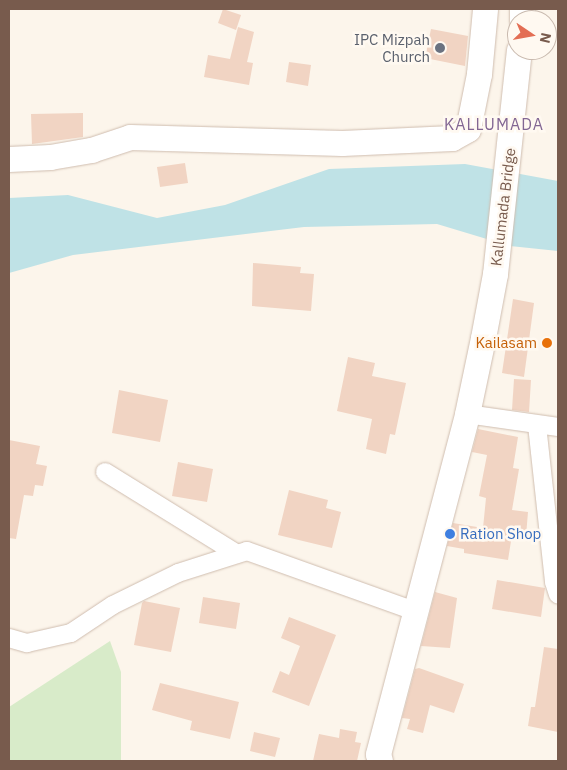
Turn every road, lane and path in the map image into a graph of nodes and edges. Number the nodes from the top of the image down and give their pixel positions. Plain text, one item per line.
1 (485, 9) edge
2 (518, 60) edge
3 (9, 159) edge
4 (467, 414) junction
5 (537, 425) junction
6 (558, 428) edge
7 (105, 472) dead end
8 (237, 554) junction
9 (558, 594) edge
10 (415, 611) junction
11 (9, 638) edge
12 (380, 761) edge

1 - 3 main road
2 - 4 main road, Kallumada Bridge
4 - 5 street
4 - 10 main road, Kallumada Bridge
5 - 6 street
5 - 9 street
7 - 8 street
8 - 10 street
8 - 11 street
10 - 12 main road, Kallumada Bridge

